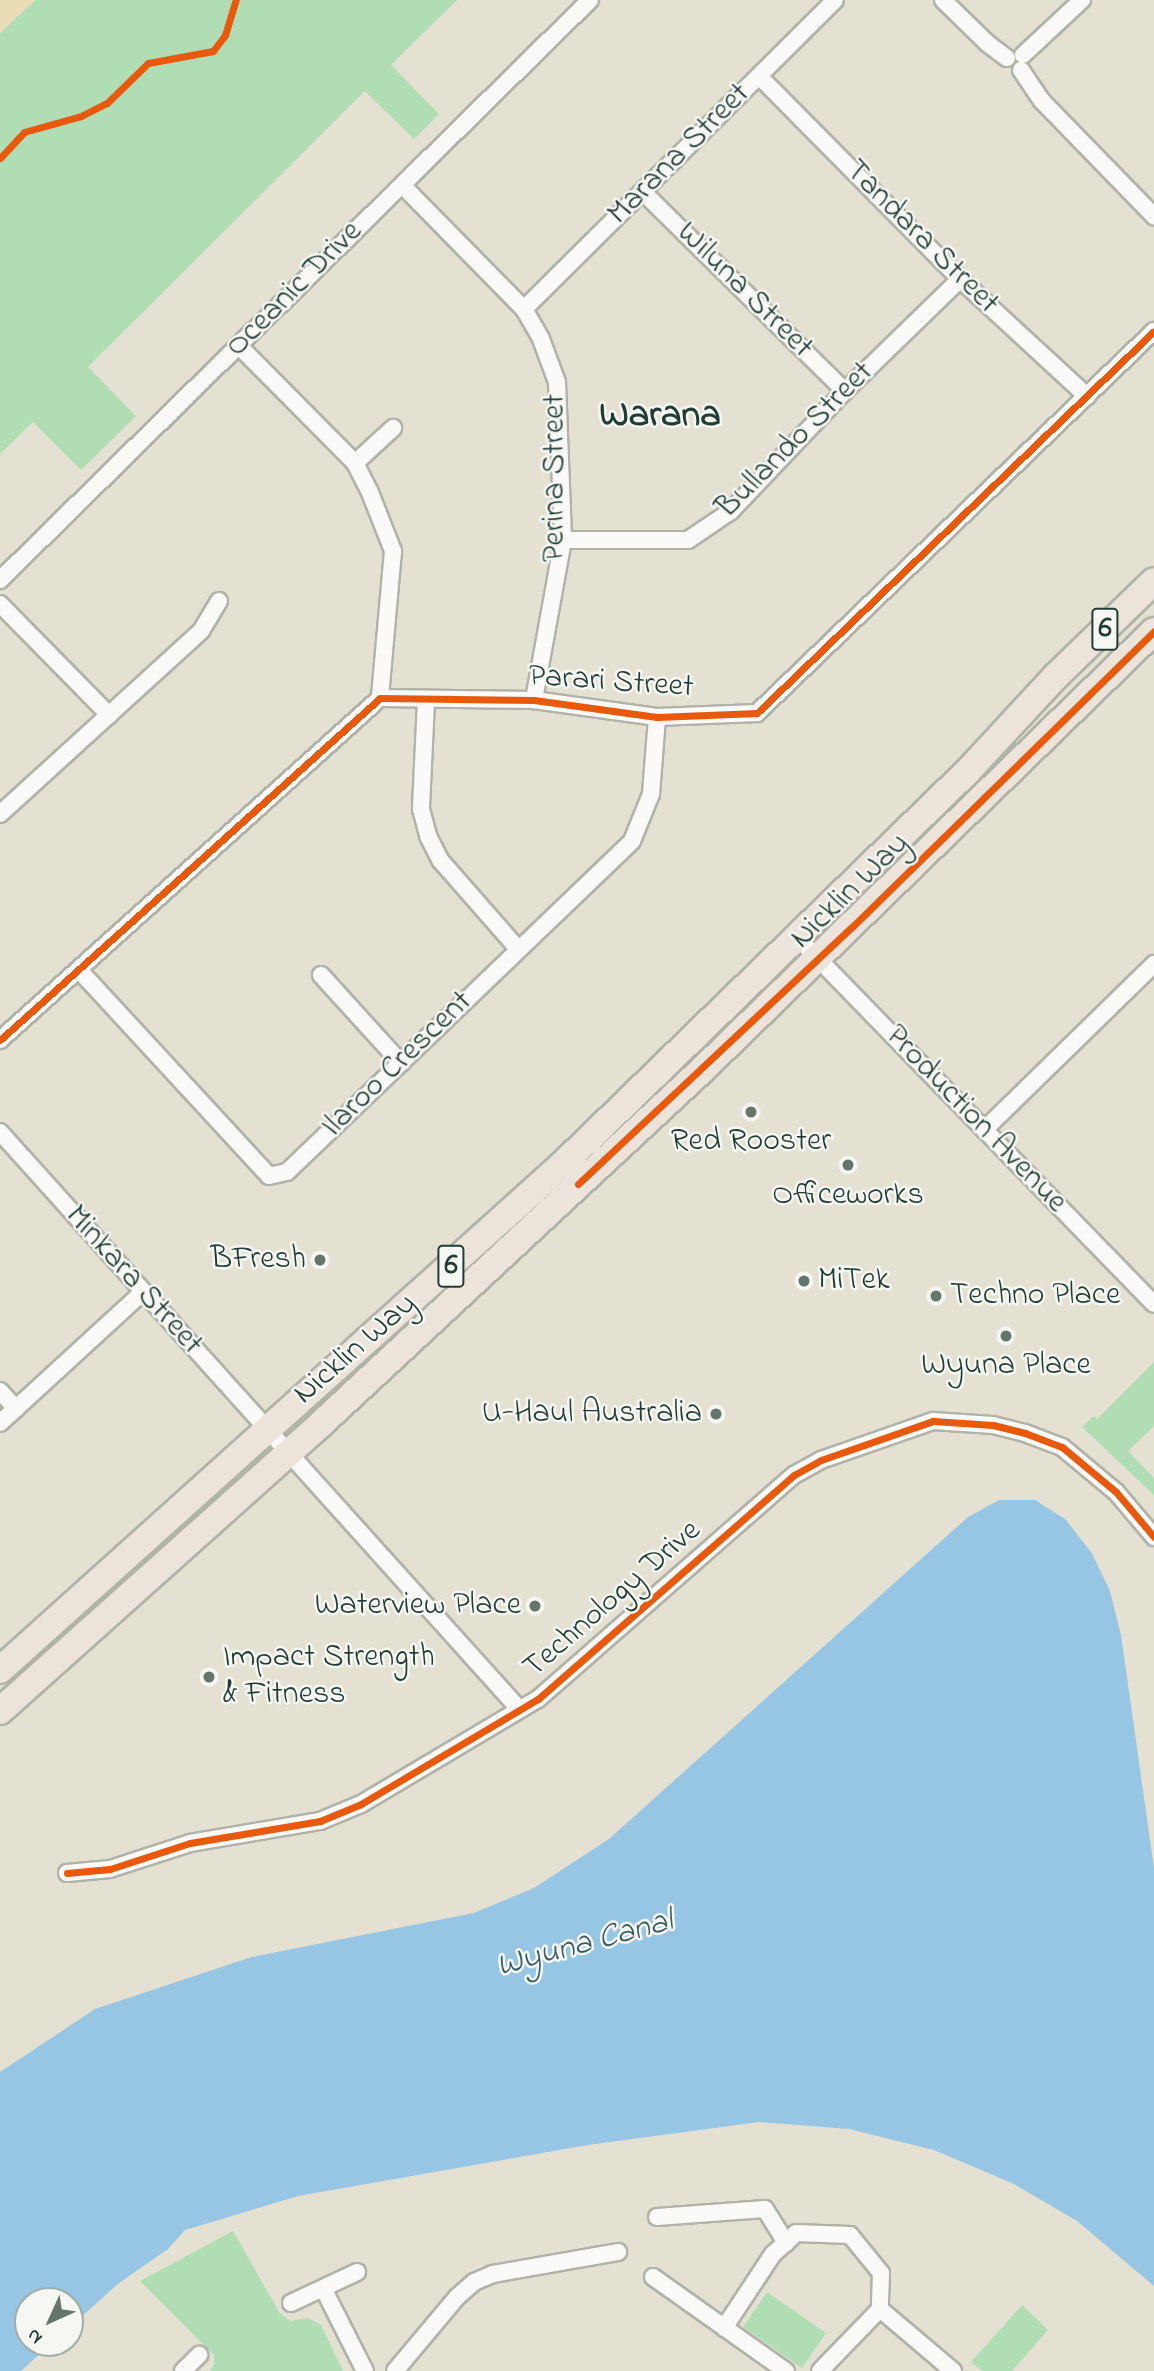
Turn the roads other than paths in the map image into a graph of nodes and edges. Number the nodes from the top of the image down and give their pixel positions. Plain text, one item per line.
1 (590, 0) edge
2 (835, 0) edge
3 (943, 0) edge
4 (1082, 0) edge
5 (1017, 61) junction
6 (759, 76) junction
7 (402, 185) junction
8 (643, 192) junction
9 (1154, 216) edge
10 (960, 279) junction
11 (524, 309) junction
12 (1154, 331) edge
13 (239, 346) junction
14 (845, 391) junction
15 (1087, 396) junction
16 (393, 428) dead end
17 (355, 463) junction
18 (563, 540) junction
19 (0, 580) edge
20 (1154, 581) edge
21 (219, 601) dead end
22 (0, 604) edge
23 (1154, 631) edge
24 (380, 698) junction
25 (534, 700) junction
26 (426, 701) junction
27 (109, 715) junction
28 (657, 717) junction
29 (0, 814) edge
30 (796, 936) junction
31 (518, 948) junction
32 (818, 960) junction
33 (1154, 964) edge
34 (79, 970) junction
35 (321, 975) dead end
36 (0, 1040) edge
37 (401, 1063) junction
38 (985, 1130) junction
39 (0, 1132) edge
40 (143, 1292) junction
41 (1151, 1295) edge
42 (0, 1391) edge
43 (16, 1409) junction
44 (0, 1423) edge
45 (266, 1430) junction
46 (287, 1453) junction
47 (1154, 1537) edge
48 (0, 1670) edge
49 (520, 1710) junction
50 (0, 1711) edge
51 (67, 1873) dead end
52 (657, 2217) dead end
53 (786, 2243) junction
54 (618, 2252) dead end
55 (357, 2272) dead end
56 (653, 2277) dead end
57 (324, 2290) junction
58 (291, 2303) dead end
59 (880, 2309) junction
60 (724, 2328) junction
61 (199, 2355) dead end
62 (183, 2371) edge
63 (365, 2371) edge
64 (395, 2371) edge
65 (786, 2371) edge
66 (820, 2371) edge
67 (953, 2371) edge

1 - 7 street, Oceanic Drive
2 - 6 street, Marana Street
3 - 5 street
4 - 5 street
5 - 9 street
6 - 8 street, Marana Street
6 - 10 street, Tandara Street
7 - 11 street, Perina Street
7 - 13 street, Oceanic Drive
8 - 11 street, Marana Street
8 - 14 street, Wiluna Street
10 - 14 street, Bullando Street
10 - 15 street, Tandara Street
11 - 18 street, Perina Street
12 - 15 street, Parari Street
13 - 17 street
13 - 19 street, Oceanic Drive
14 - 18 street, Bullando Street
15 - 28 street, Parari Street
16 - 17 street
17 - 24 street
18 - 25 street, Perina Street
20 - 30 highway, Nicklin Way / 6
21 - 27 street
22 - 27 street
23 - 32 highway, Nicklin Way / 6
24 - 26 street, Parari Street
24 - 34 street
25 - 26 street, Parari Street
25 - 28 street, Parari Street
26 - 31 street
27 - 29 street
28 - 31 street, Ilaroo Crescent
30 - 32 street, Production Avenue
30 - 45 highway, Nicklin Way / 6
31 - 37 street, Ilaroo Crescent
32 - 38 street, Production Avenue
32 - 46 highway, Nicklin Way / 6
33 - 38 street
34 - 36 street
34 - 37 street, Ilaroo Crescent
35 - 37 street
38 - 41 street, Production Avenue
39 - 40 street, Minkara Street
40 - 43 street
40 - 45 street, Minkara Street
42 - 43 street
43 - 44 street
45 - 46 street, Minkara Street
45 - 48 highway, Nicklin Way / 6
46 - 49 street, Minkara Street
46 - 50 highway, Nicklin Way / 6
47 - 49 street, Technology Drive
49 - 51 street, Technology Drive
52 - 53 street
53 - 59 street
53 - 60 street
54 - 64 street
55 - 57 street
56 - 60 street
57 - 58 street
57 - 63 street
59 - 66 street
59 - 67 street
60 - 65 street
61 - 62 street

